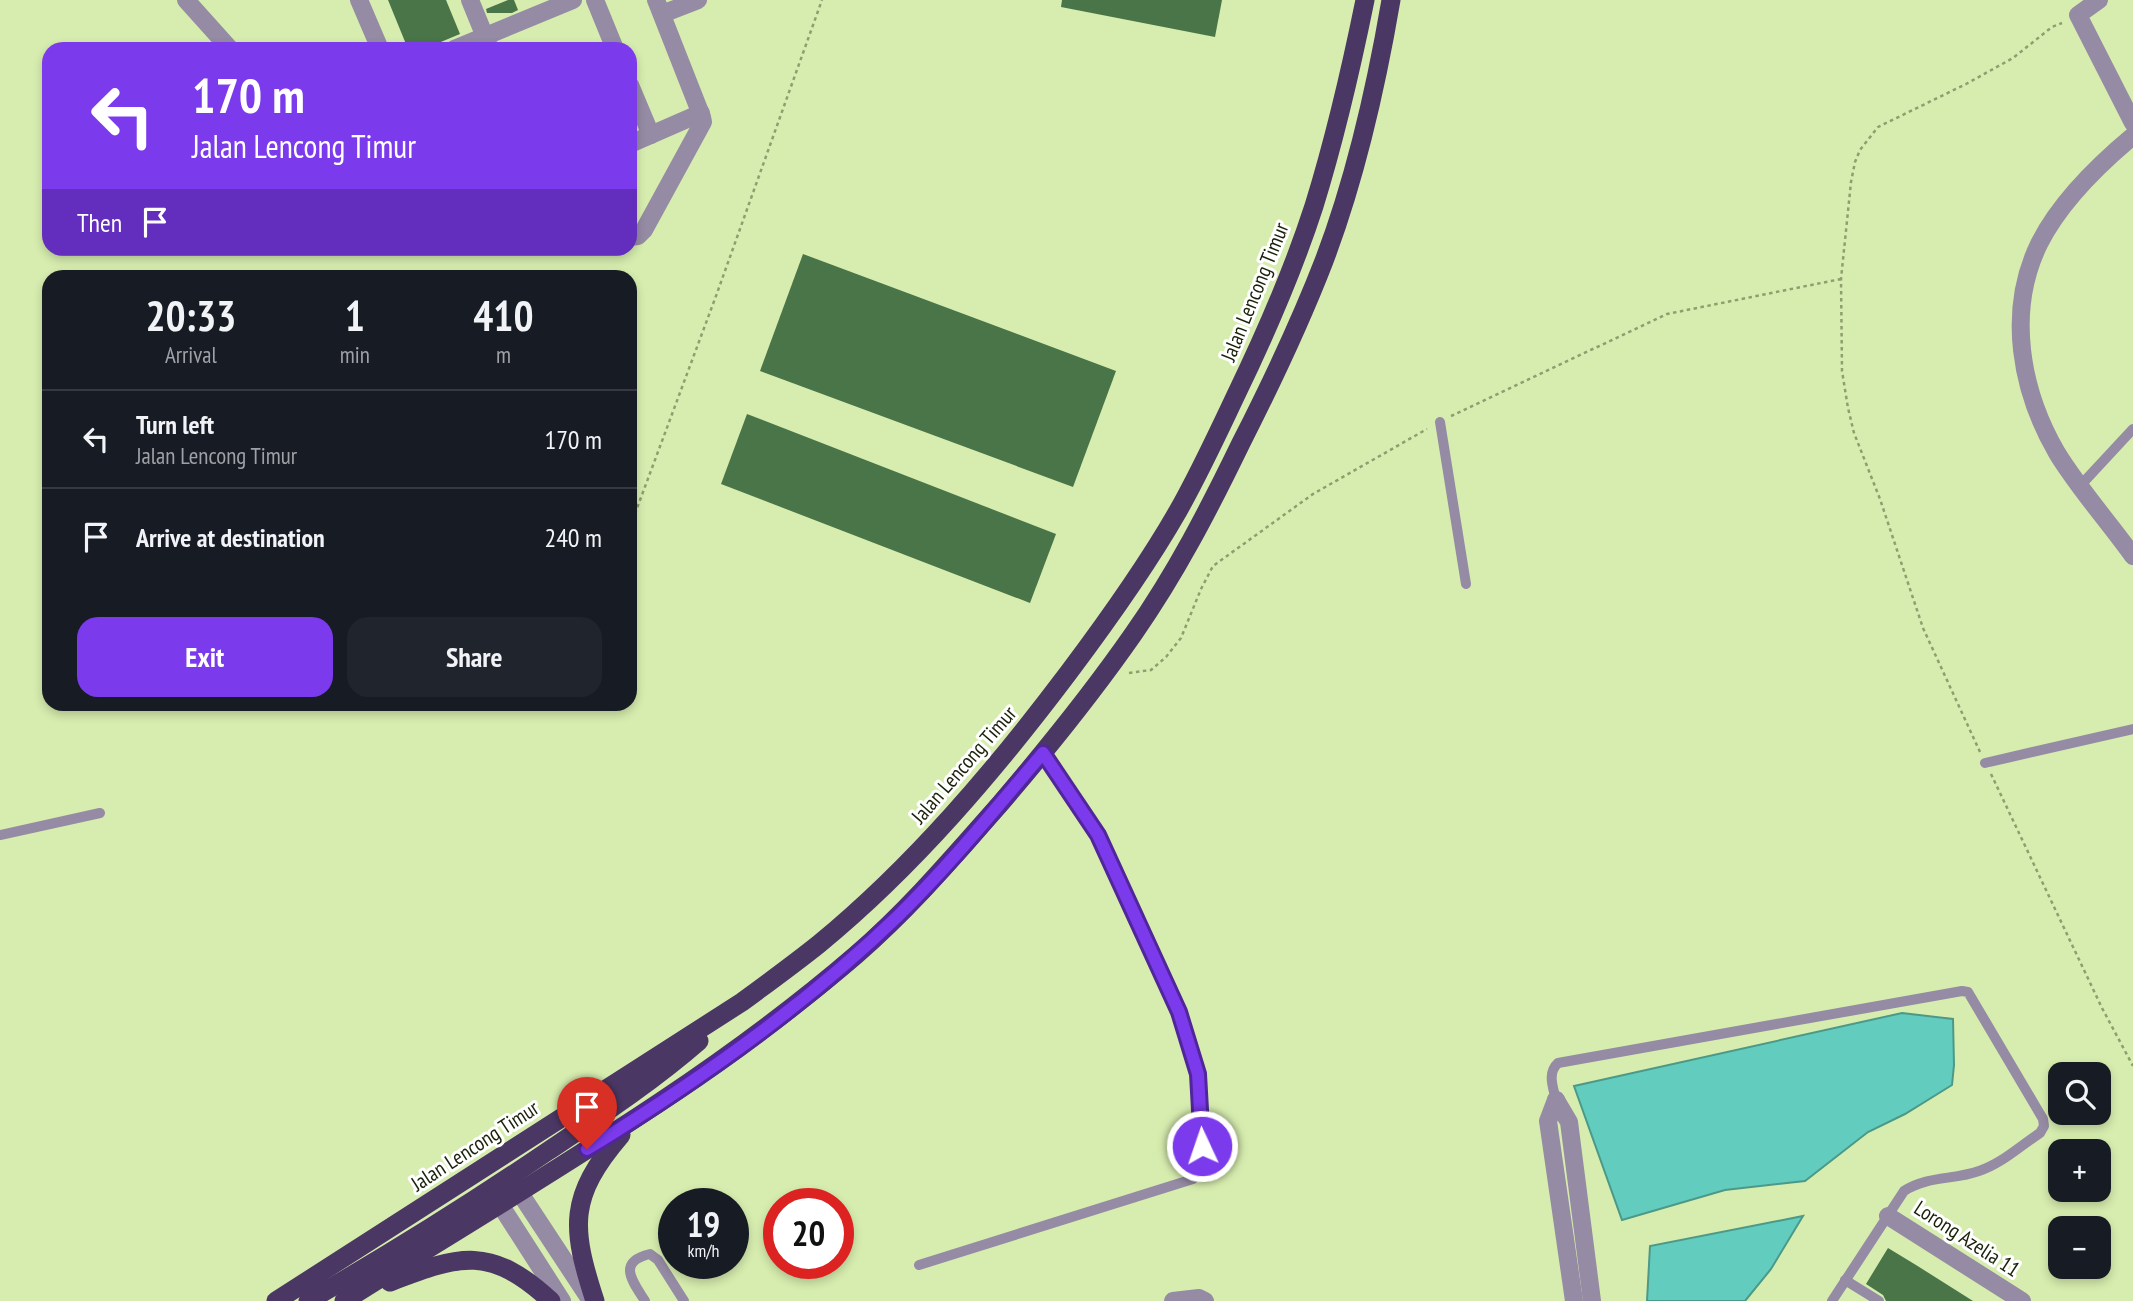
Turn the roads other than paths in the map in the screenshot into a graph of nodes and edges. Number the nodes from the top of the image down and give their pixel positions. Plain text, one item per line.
1 (186, 0) edge
2 (359, 0) edge
3 (470, 0) edge
4 (573, 0) edge
5 (595, 0) edge
6 (698, 0) edge
7 (1366, 0) edge
8 (1391, 0) edge
9 (2099, 0) edge
10 (659, 7) edge
11 (224, 42) edge
12 (377, 42) edge
13 (487, 42) edge
14 (489, 42) edge
15 (612, 42) edge
16 (637, 102) edge
17 (701, 113) junction
18 (2133, 123) edge
19 (651, 135) junction
20 (2133, 136) edge
21 (637, 141) edge
22 (637, 236) edge
23 (1440, 422) dead end
24 (2133, 429) edge
25 (2080, 486) junction
26 (2133, 556) edge
27 (1466, 584) dead end
28 (2133, 729) edge
29 (1043, 753) junction
30 (1985, 763) road end
31 (100, 813) dead end
32 (0, 835) edge
33 (741, 1002) junction
34 (1556, 1100) junction
35 (633, 1121) junction
36 (514, 1184) junction
37 (495, 1196) junction
38 (1888, 1216) junction
39 (919, 1265) dead end
40 (1845, 1280) junction
41 (347, 1299) edge
42 (276, 1301) edge
43 (308, 1301) edge
44 (551, 1301) edge
45 (562, 1301) edge
46 (593, 1301) edge
47 (645, 1301) edge
48 (684, 1301) edge
49 (1173, 1301) edge
50 (1205, 1301) edge
51 (1574, 1301) edge
52 (1592, 1301) edge
53 (1832, 1301) edge
54 (1879, 1301) edge
55 (2022, 1301) edge

1 - 11 street
2 - 12 street
3 - 13 street
4 - 14 street
5 - 15 street
6 - 10 street
7 - 33 highway, Jalan Lencong Timur
8 - 29 highway
9 - 18 street
10 - 17 street
16 - 19 street
17 - 19 street
17 - 22 street
19 - 21 street
20 - 25 street
23 - 27 lane
24 - 25 lane
25 - 26 street
28 - 30 lane
29 - 35 highway
29 - 39 lane
31 - 32 lane
33 - 36 highway
33 - 42 highway, Jalan Lencong Timur
34 - 38 lane
34 - 51 street
34 - 52 street
35 - 36 highway
35 - 46 highway
36 - 37 highway
36 - 46 street
37 - 41 highway
37 - 43 highway
37 - 45 street
38 - 40 lane
38 - 55 street, Lorong Azelia 11
40 - 53 lane
40 - 54 lane
41 - 44 highway
47 - 48 lane
49 - 50 street

